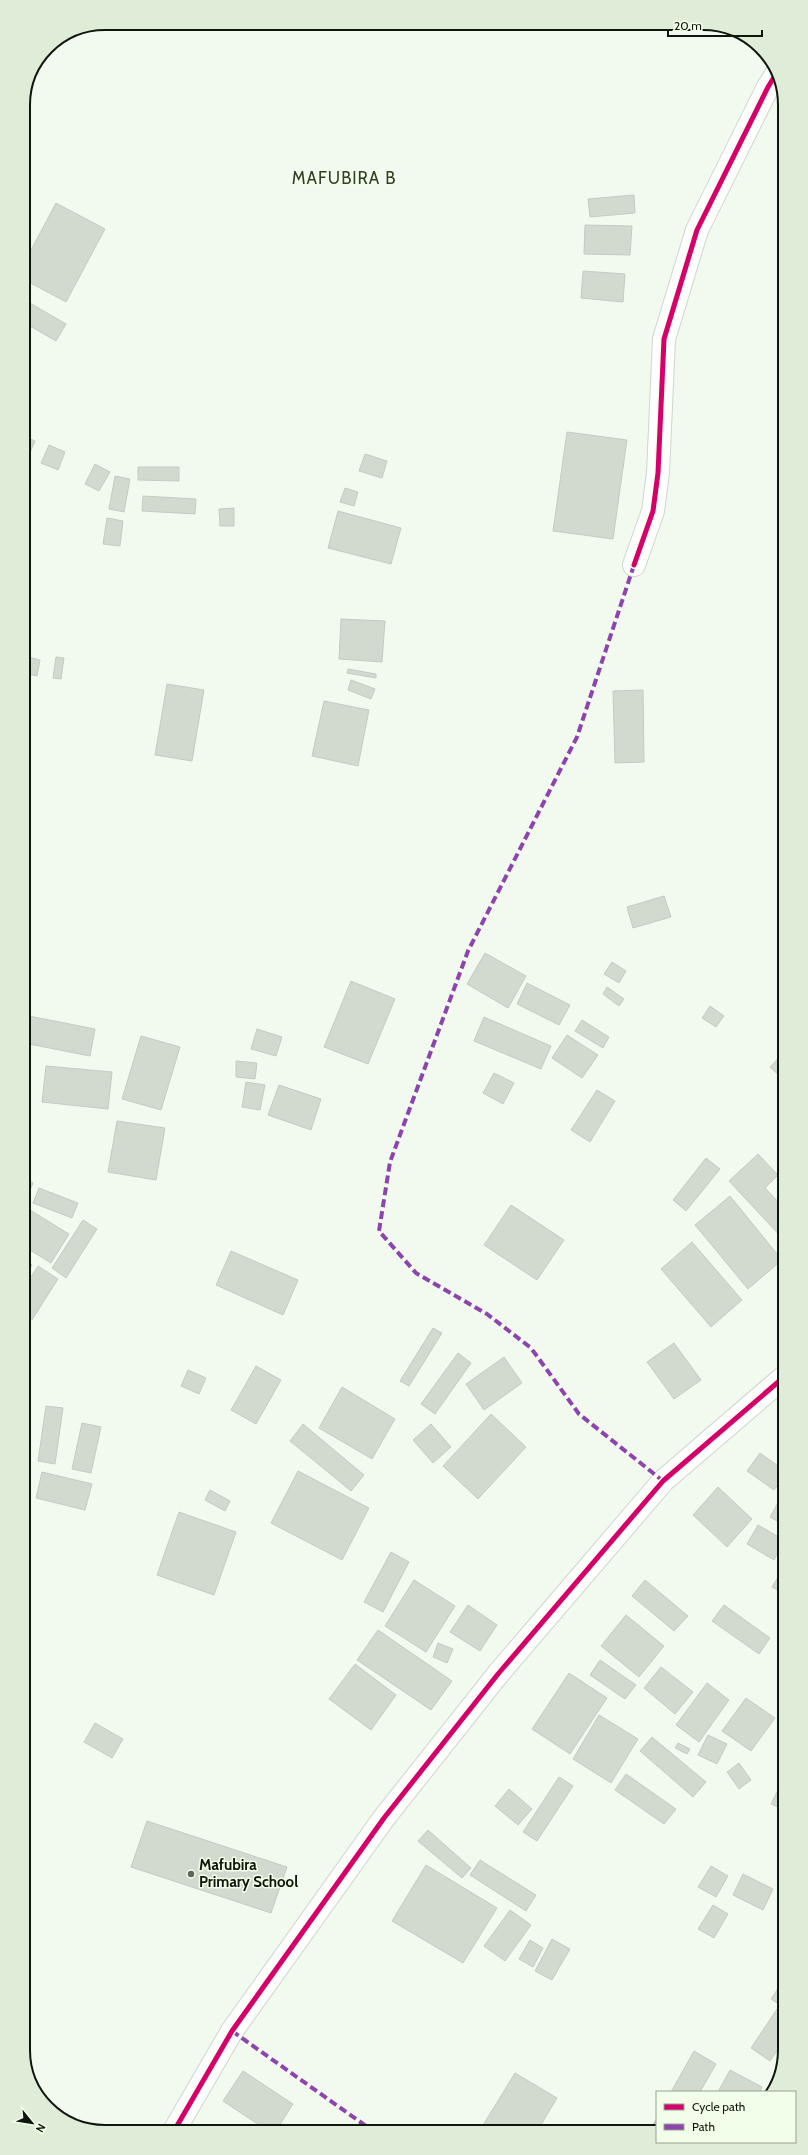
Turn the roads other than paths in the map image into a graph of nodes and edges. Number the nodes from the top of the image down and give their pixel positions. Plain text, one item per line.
1 (773, 79) edge
2 (634, 565) dead end
3 (778, 1382) edge
4 (178, 2125) edge

1 - 2 street
3 - 4 street

